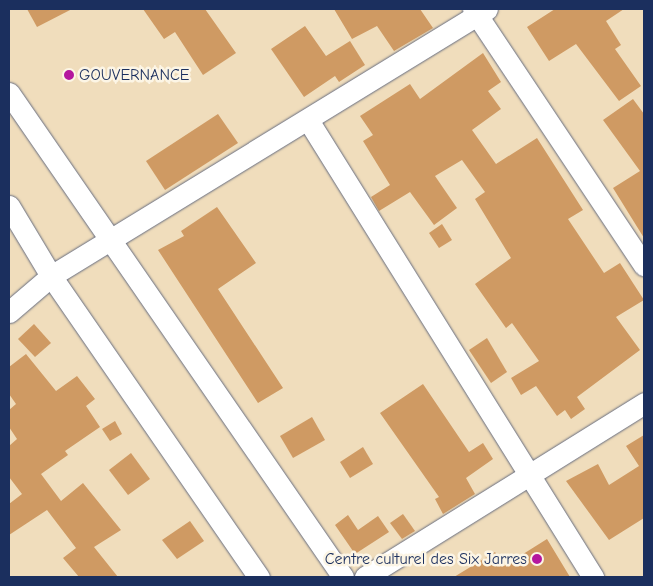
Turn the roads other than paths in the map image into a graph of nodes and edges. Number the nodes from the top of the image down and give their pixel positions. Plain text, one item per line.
1 (479, 11) edge
2 (11, 103) edge
3 (308, 120) junction
4 (9, 206) edge
5 (110, 240) junction
6 (644, 265) edge
7 (51, 276) junction
8 (9, 312) edge
9 (644, 403) edge
10 (528, 475) junction
11 (259, 577) edge
12 (343, 577) edge
13 (365, 577) edge
14 (593, 577) edge

1 - 3 street
1 - 6 street
2 - 5 street
3 - 5 street
3 - 10 street
4 - 7 street
5 - 7 street
5 - 12 street
7 - 8 street
7 - 11 street
9 - 10 street
10 - 13 street
10 - 14 street

